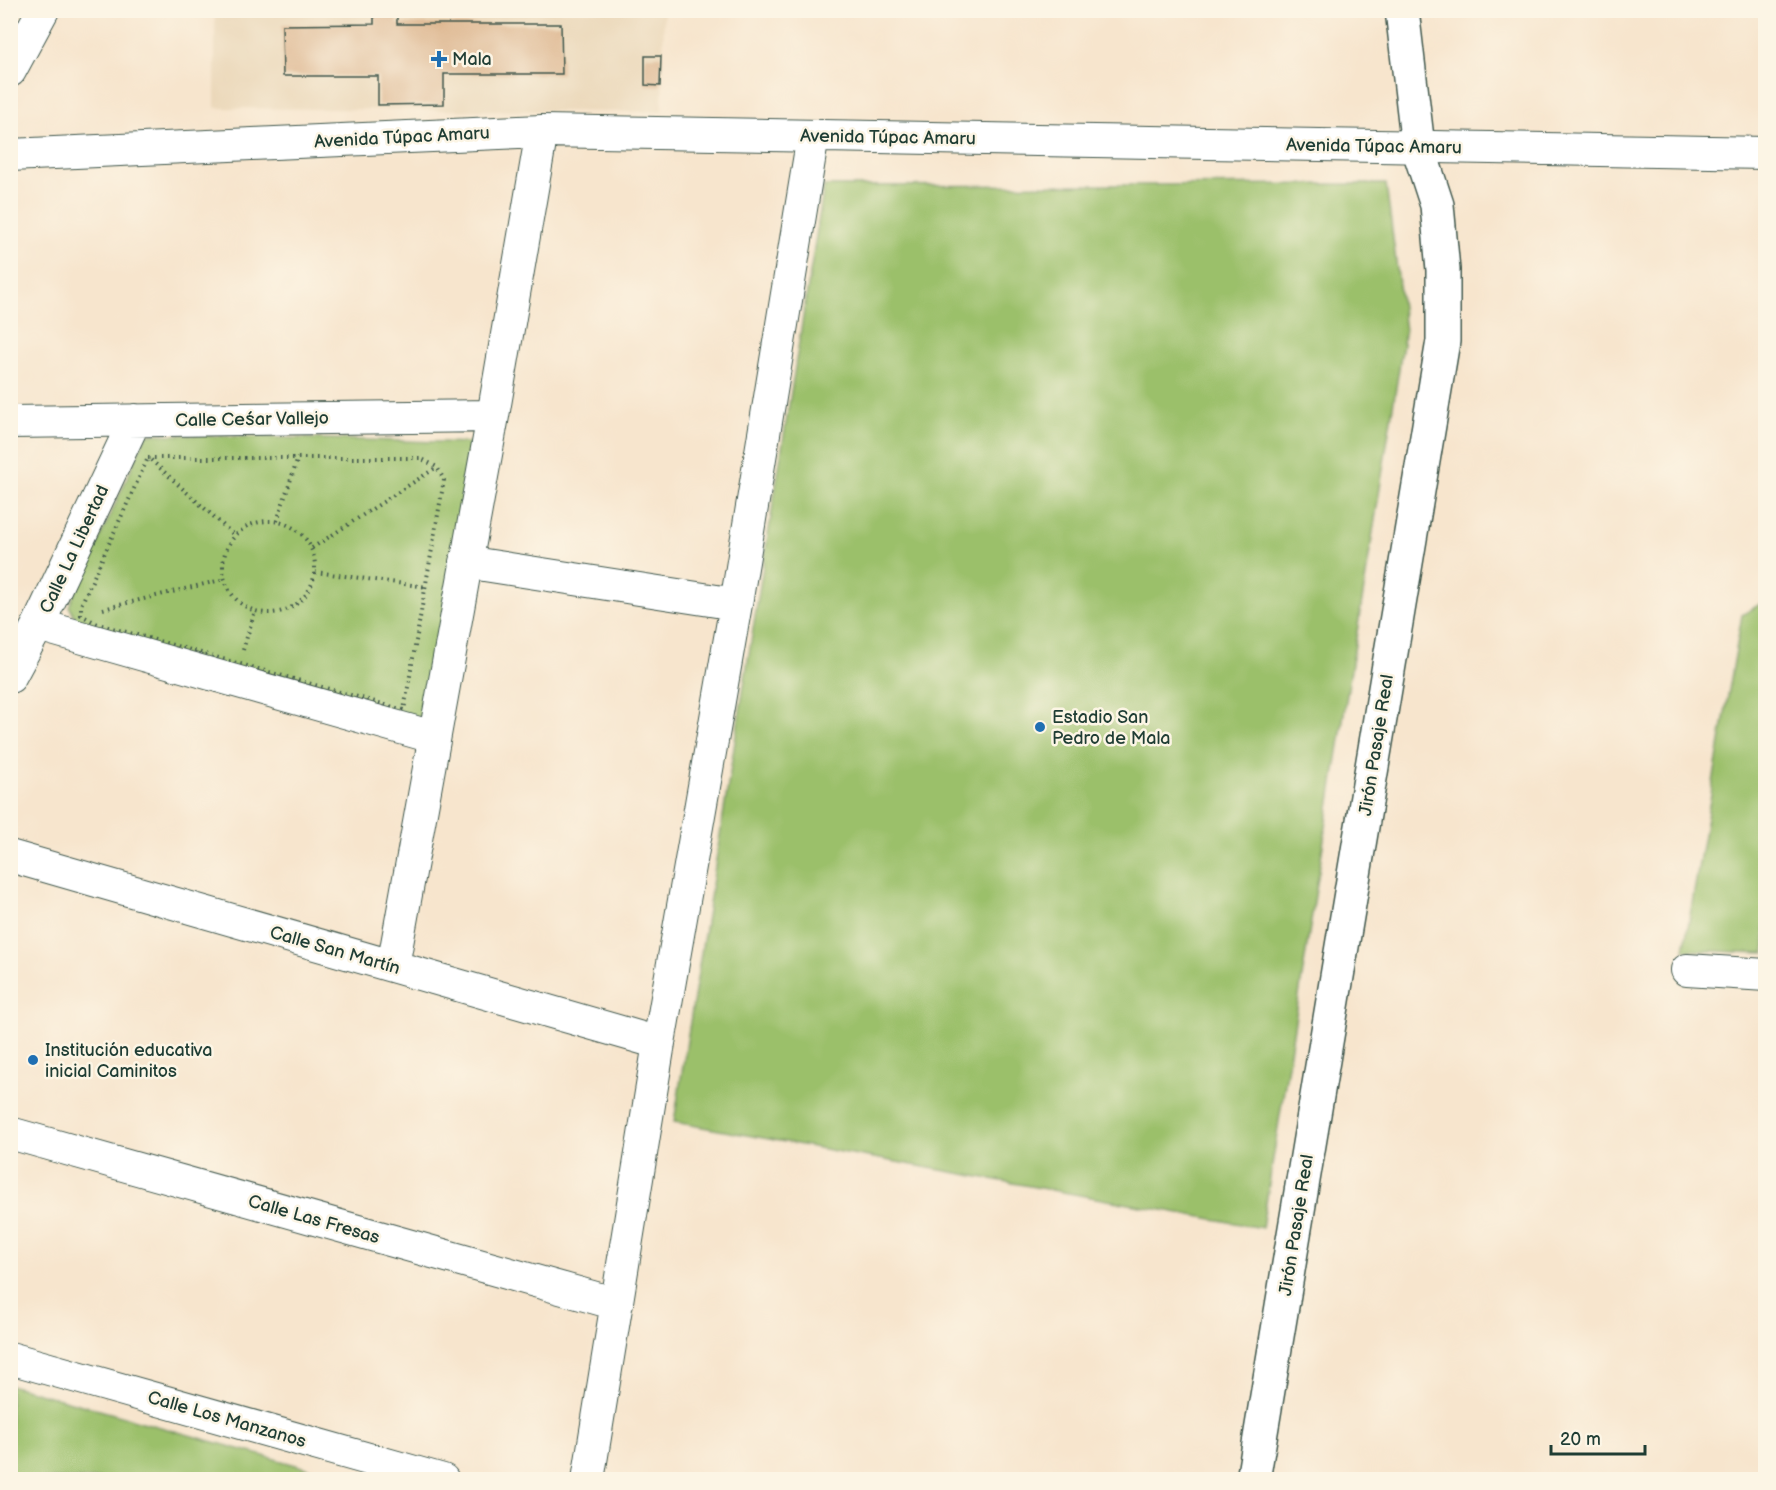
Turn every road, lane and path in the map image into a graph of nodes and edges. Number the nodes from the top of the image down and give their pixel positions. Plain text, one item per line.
1 (43, 10) edge
2 (1402, 10) edge
3 (10, 72) edge
4 (542, 131) junction
5 (813, 136) junction
6 (1418, 147) junction
7 (1766, 153) edge
8 (10, 155) edge
9 (493, 416) junction
10 (135, 420) junction
11 (10, 422) edge
12 (148, 458) junction
13 (298, 458) junction
14 (437, 467) junction
15 (278, 521) junction
16 (235, 536) junction
17 (312, 548) junction
18 (315, 572) junction
19 (463, 576) junction
20 (225, 579) junction
21 (425, 586) junction
22 (736, 604) junction
23 (255, 611) junction
24 (81, 615) junction
25 (38, 625) junction
26 (236, 672) junction
27 (10, 677) edge
28 (433, 737) junction
29 (10, 856) edge
30 (393, 966) junction
31 (1687, 970) dead end
32 (1766, 975) edge
33 (659, 1043) junction
34 (10, 1133) edge
35 (617, 1304) junction
36 (10, 1358) edge
37 (443, 1479) edge
38 (588, 1479) edge
39 (1253, 1479) edge

1 - 3 street
2 - 6 street, Jirón Pasaje Real
4 - 5 street, Avenida Túpac Amaru
4 - 8 street, Avenida Túpac Amaru
4 - 9 street
5 - 6 street, Avenida Túpac Amaru
5 - 22 street
6 - 7 street, Avenida Túpac Amaru
6 - 39 street, Jirón Pasaje Real
9 - 10 street, Calle Ceśar Vallejo
9 - 19 street
10 - 11 street, Calle Ceśar Vallejo
10 - 25 street, Calle La Libertad
12 - 13 path
12 - 16 path
12 - 24 path
13 - 14 path
13 - 15 path
14 - 17 path
14 - 21 path
15 - 16 path
15 - 17 path
16 - 20 path
17 - 18 path
18 - 21 path
18 - 23 path
19 - 21 path
19 - 22 street
19 - 28 street
20 - 23 path
20 - 24 path
21 - 26 path
22 - 33 street
23 - 26 path
24 - 26 path
25 - 26 street
25 - 27 street, Calle La Libertad
26 - 28 street
28 - 30 street
29 - 30 street, Calle San Martín
30 - 33 street, Calle San Martín
31 - 32 street
33 - 35 street
34 - 35 street, Calle Las Fresas
35 - 38 street
36 - 37 street, Calle Los Manzanos

